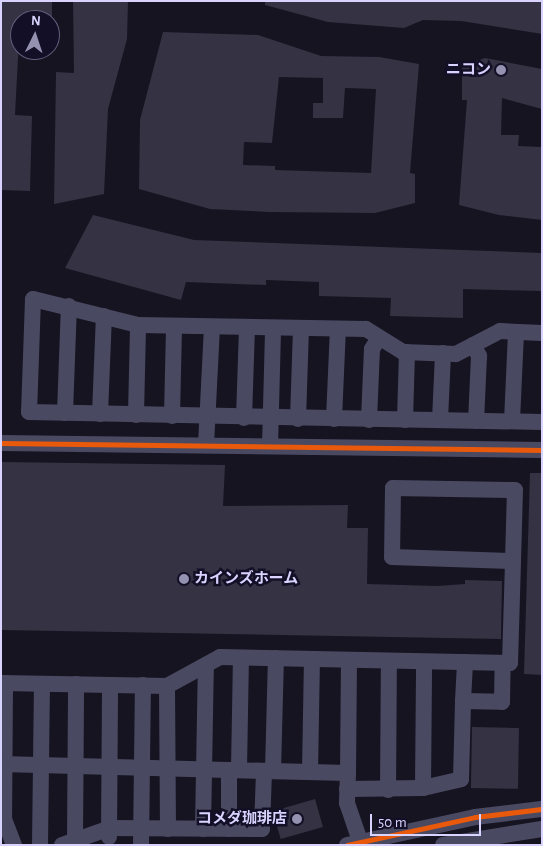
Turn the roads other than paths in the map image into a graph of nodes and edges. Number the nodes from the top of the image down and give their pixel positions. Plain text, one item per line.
1 (69, 306) junction
2 (104, 316) junction
3 (138, 326) junction
4 (174, 326) junction
5 (212, 327) junction
6 (247, 328) junction
7 (273, 329) junction
8 (301, 329) junction
9 (338, 329) junction
10 (516, 332) junction
11 (542, 333) edge
12 (379, 338) junction
13 (473, 345) junction
14 (407, 352) junction
15 (444, 354) junction
16 (65, 413) junction
17 (100, 414) junction
18 (136, 414) junction
19 (172, 416) junction
20 (208, 416) junction
21 (244, 418) junction
22 (270, 418) junction
23 (298, 419) junction
24 (334, 419) junction
25 (370, 420) junction
26 (405, 420) junction
27 (448, 420) junction
28 (476, 421) junction
29 (512, 421) junction
30 (542, 422) edge
31 (1, 443) edge
32 (206, 445) junction
33 (270, 446) junction
34 (454, 448) junction
35 (542, 450) edge
36 (513, 561) junction
37 (241, 658) junction
38 (276, 658) junction
39 (312, 659) junction
40 (349, 660) junction
41 (389, 661) junction
42 (424, 662) junction
43 (465, 662) junction
44 (503, 663) junction
45 (206, 665) junction
46 (3, 683) edge
47 (42, 684) junction
48 (76, 684) junction
49 (110, 685) junction
50 (143, 685) junction
51 (167, 686) junction
52 (464, 701) junction
53 (3, 764) edge
54 (40, 765) junction
55 (75, 766) junction
56 (111, 767) junction
57 (141, 767) junction
58 (169, 768) junction
59 (204, 769) junction
60 (234, 770) junction
61 (269, 771) junction
62 (310, 772) junction
63 (347, 781) junction
64 (423, 788) junction
65 (388, 790) junction
66 (542, 809) edge
67 (168, 829) junction
68 (203, 829) junction
69 (228, 829) junction
70 (542, 829) edge
71 (141, 837) edge
72 (109, 838) edge
73 (76, 843) edge
74 (354, 843) edge
75 (14, 845) edge
76 (40, 845) edge
77 (443, 845) edge

1 - 2 street
1 - 16 street
1 - 16 street
2 - 3 street
2 - 17 street
3 - 4 street
3 - 18 street
4 - 5 street
4 - 19 street
5 - 6 street
5 - 20 street
6 - 7 street
6 - 21 street
7 - 8 street
7 - 22 street
8 - 9 street
8 - 23 street
9 - 12 street
9 - 24 street
10 - 11 street
10 - 13 street
10 - 29 street
12 - 14 street
12 - 25 street
13 - 15 street
13 - 28 street
14 - 15 street
14 - 26 street
15 - 27 street
16 - 17 street
17 - 18 street
18 - 19 street
19 - 20 street
20 - 21 street
20 - 32 street
21 - 22 street
22 - 23 street
22 - 33 street
23 - 24 street
24 - 25 street
25 - 26 street
26 - 27 street
27 - 28 street
27 - 34 street
28 - 29 street
29 - 30 street
31 - 32 street
32 - 33 street
33 - 34 street
34 - 35 street
36 - 36 street
36 - 44 street
37 - 38 street
37 - 45 street
37 - 60 street
38 - 39 street
38 - 61 street
39 - 40 street
39 - 62 street
40 - 41 street
40 - 63 street
41 - 42 street
41 - 65 street
42 - 43 street
42 - 64 street
43 - 44 street
43 - 52 street
44 - 52 street
45 - 51 street
45 - 59 street
46 - 47 street
46 - 53 street
47 - 48 street
47 - 54 street
48 - 49 street
48 - 55 street
49 - 50 street
49 - 56 street
50 - 51 street
50 - 57 street
51 - 58 street
52 - 64 street
53 - 54 street
53 - 75 street
54 - 55 street
54 - 76 street
55 - 56 street
55 - 73 street
56 - 57 street
56 - 72 street
57 - 58 street
57 - 71 street
58 - 59 street
58 - 67 street
59 - 60 street
59 - 68 street
60 - 61 street
60 - 69 street
61 - 62 street
61 - 69 street
62 - 63 street
63 - 65 street
63 - 74 street
64 - 65 street
66 - 74 street
67 - 68 street
67 - 71 street
68 - 69 street
70 - 77 street
71 - 72 street
72 - 73 street

